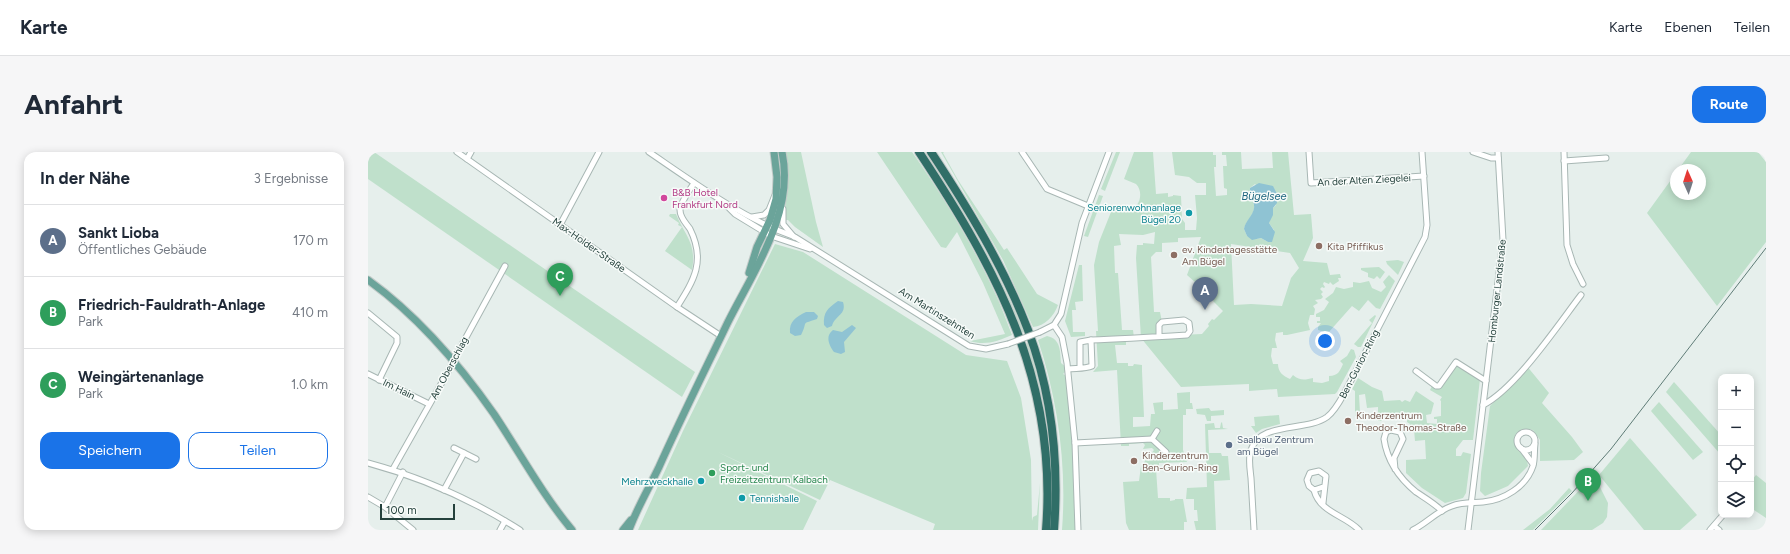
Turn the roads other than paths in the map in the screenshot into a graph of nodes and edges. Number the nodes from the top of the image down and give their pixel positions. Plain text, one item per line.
1 (457, 152) edge
2 (471, 152) edge
3 (598, 152) edge
4 (649, 152) edge
5 (774, 152) edge
6 (782, 152) edge
7 (919, 152) edge
8 (931, 152) edge
9 (1022, 152) edge
10 (1109, 152) edge
11 (1309, 152) edge
12 (1422, 152) edge
13 (1472, 152) edge
14 (1498, 152) edge
15 (1564, 152) edge
16 (1498, 158) junction
17 (1606, 158) dead end
18 (467, 159) junction
19 (1564, 161) junction
20 (1424, 176) junction
21 (694, 183) junction
22 (780, 192) junction
23 (724, 203) junction
24 (1088, 206) junction
25 (750, 217) junction
26 (560, 225) junction
27 (769, 231) junction
28 (795, 237) junction
29 (818, 252) junction
30 (505, 266) dead end
31 (368, 280) edge
32 (1583, 284) dead end
33 (1581, 295) dead end
34 (677, 307) junction
35 (368, 313) edge
36 (1054, 324) junction
37 (721, 336) junction
38 (1159, 336) junction
39 (1091, 340) junction
40 (1080, 368) junction
41 (1068, 369) junction
42 (1416, 371) dead end
43 (368, 374) edge
44 (379, 380) junction
45 (1486, 381) junction
46 (429, 404) junction
47 (1483, 405) junction
48 (1157, 431) dead end
49 (1152, 439) junction
50 (1075, 443) junction
51 (1535, 444) junction
52 (1385, 446) junction
53 (1399, 447) junction
54 (454, 448) dead end
55 (1521, 448) junction
56 (1166, 452) dead end
57 (464, 453) junction
58 (476, 459) dead end
59 (368, 463) edge
60 (1533, 465) junction
61 (394, 469) junction
62 (1395, 469) junction
63 (403, 472) junction
64 (1323, 487) junction
65 (444, 490) junction
66 (1314, 490) junction
67 (368, 497) edge
68 (1471, 502) junction
69 (1322, 503) junction
70 (385, 507) junction
71 (1442, 510) junction
72 (632, 518) junction
73 (1720, 518) edge
74 (505, 521) junction
75 (1712, 528) edge
76 (413, 530) edge
77 (500, 530) edge
78 (520, 530) edge
79 (572, 530) edge
80 (623, 530) edge
81 (629, 530) edge
82 (1046, 530) edge
83 (1054, 530) edge
84 (1078, 530) edge
85 (1254, 530) edge
86 (1359, 530) edge
87 (1413, 530) edge
88 (1468, 530) edge
89 (1719, 530) edge

1 - 18 street, Max-Holder-Straße
2 - 18 street
3 - 26 street
4 - 21 street
5 - 22 main road
6 - 22 main road
7 - 82 highway
8 - 83 highway
9 - 24 street
10 - 24 street
11 - 20 street, An der Alten Ziegelei
12 - 20 street, Ben-Gurion-Ring
13 - 16 street
14 - 16 street, Homburger Landstraße
15 - 19 street
16 - 45 street, Homburger Landstraße
17 - 19 street
18 - 26 street, Max-Holder-Straße
19 - 32 street
20 - 85 street, Ben-Gurion-Ring
21 - 23 street
21 - 34 street
22 - 25 street
22 - 27 main road
22 - 28 street
23 - 25 street
23 - 27 street
24 - 36 street
25 - 27 street
26 - 34 street, Max-Holder-Straße
27 - 28 street, Am Martinszehnten
27 - 29 street, Am Martinszehnten
27 - 37 main road
28 - 29 street, Am Martinszehnten
29 - 36 street, Am Martinszehnten, bridge
30 - 46 street, Am Oberschlag, bridge
31 - 79 main road
33 - 47 street
34 - 37 street, Max-Holder-Straße
35 - 44 street
36 - 41 street
37 - 72 main road
38 - 38 street
38 - 39 street
39 - 40 street
39 - 40 street
40 - 41 street
41 - 50 street
42 - 45 street
43 - 44 street, Im Hain
44 - 46 street, Im Hain
45 - 47 street, Homburger Landstraße
46 - 61 street, Am Oberschlag
47 - 68 street, Homburger Landstraße
48 - 49 street
49 - 50 street
49 - 56 street
50 - 84 street
51 - 55 street
51 - 55 street
51 - 60 street
52 - 53 street
52 - 53 street
52 - 62 street
53 - 62 street
54 - 57 street
55 - 60 street
57 - 58 street
57 - 65 street
59 - 61 street
60 - 68 street
61 - 63 street
62 - 71 street
63 - 65 street
63 - 70 street
64 - 66 street
64 - 66 street
64 - 69 street
65 - 74 street
66 - 69 street
67 - 70 street
68 - 71 street
68 - 88 street, Homburger Landstraße
69 - 86 street
70 - 76 street
71 - 87 street
72 - 80 main road
72 - 81 main road
73 - 75 street
74 - 77 street
74 - 78 street
75 - 89 street

